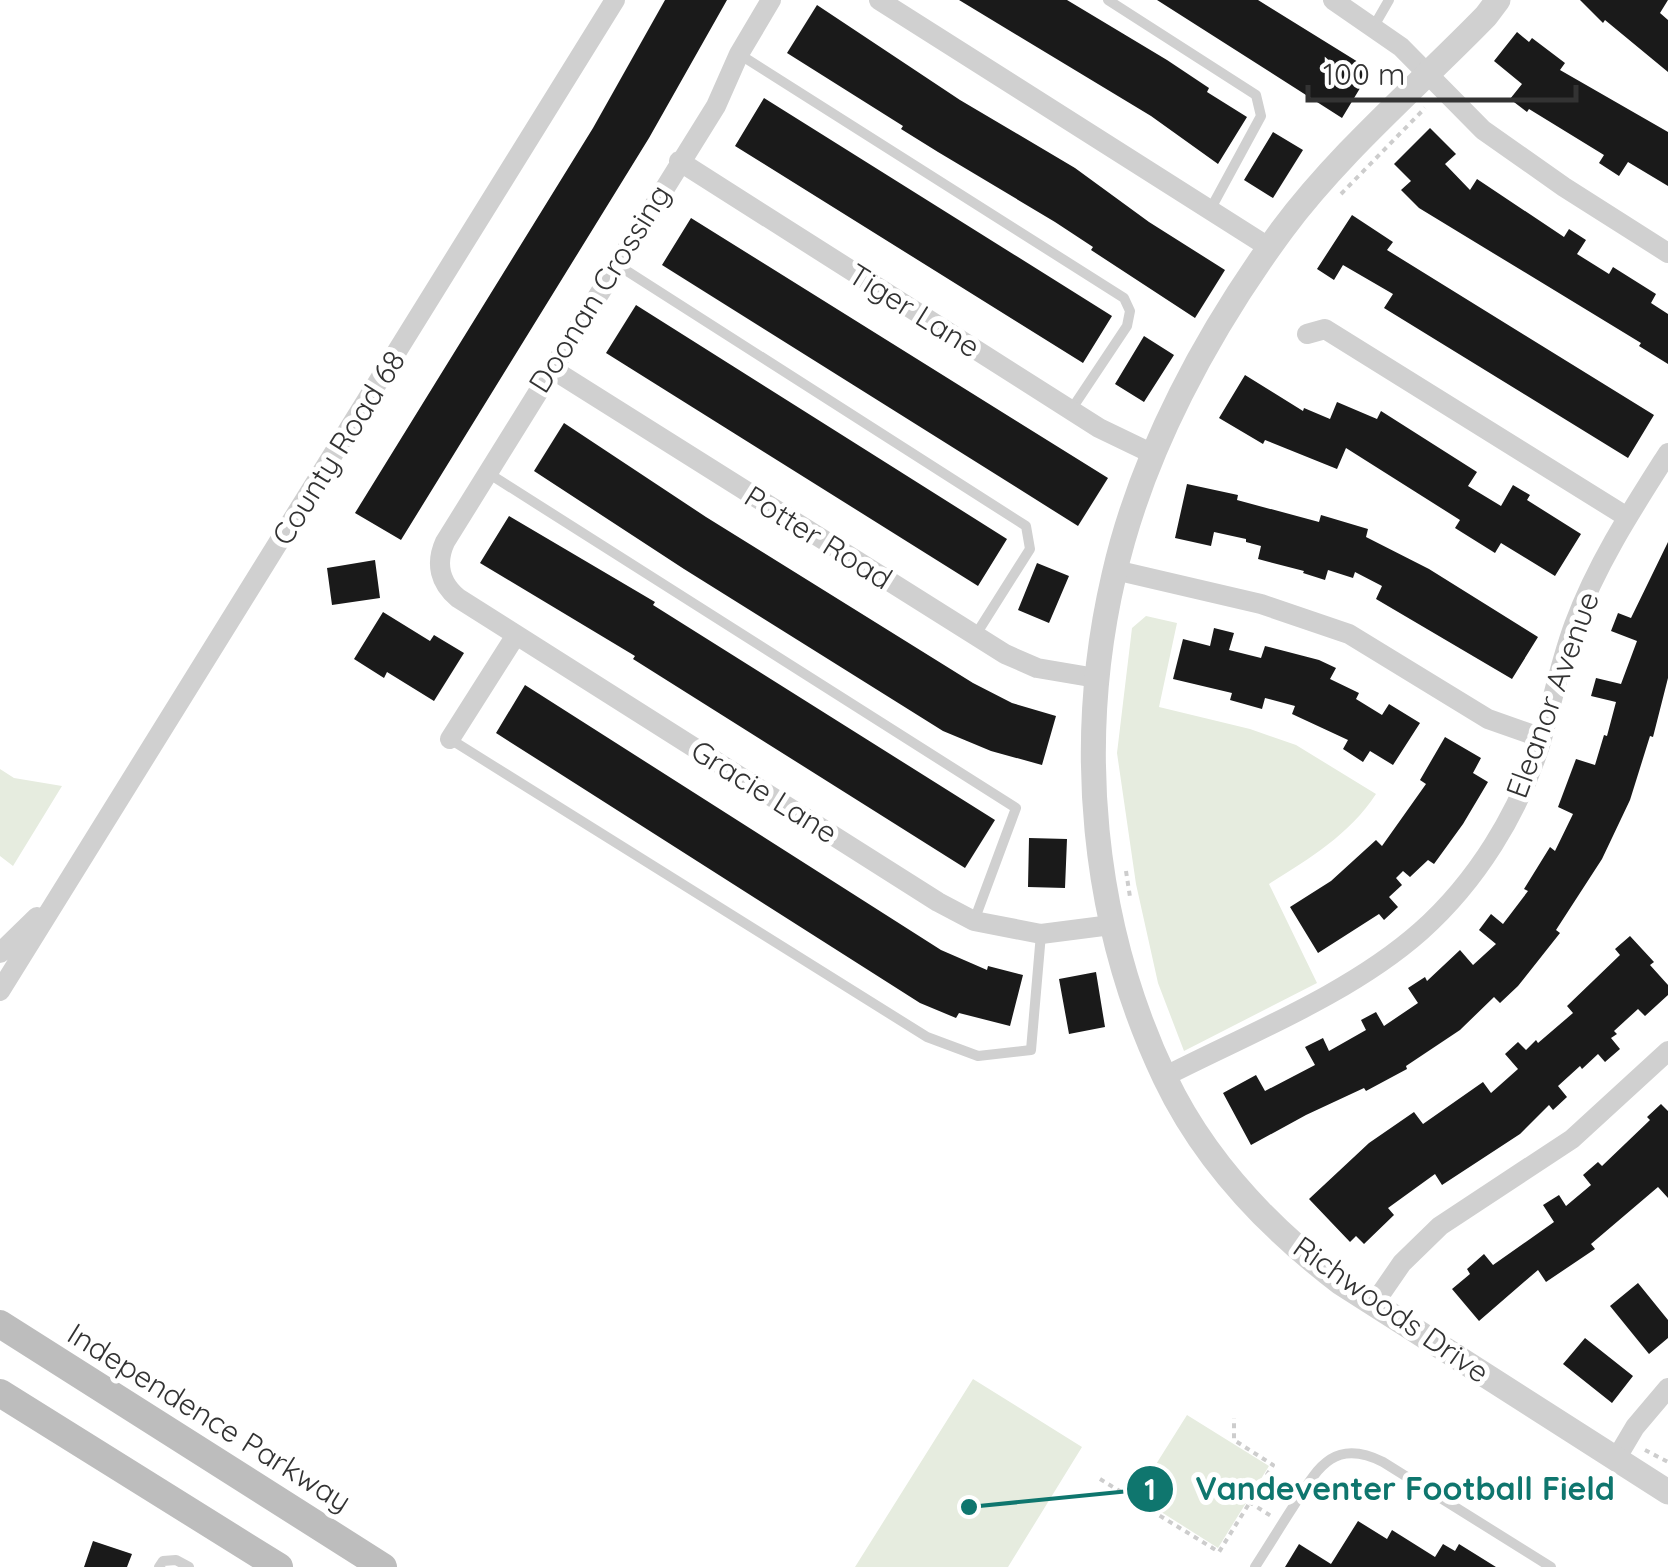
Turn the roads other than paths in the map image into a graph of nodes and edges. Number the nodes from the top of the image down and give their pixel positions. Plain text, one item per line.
1 (615, 0) edge
2 (771, 0) edge
3 (879, 0) edge
4 (1108, 0) edge
5 (1334, 0) edge
6 (1389, 0) edge
7 (1498, 0) edge
8 (1374, 26) junction
9 (739, 54) junction
10 (1430, 87) junction
11 (679, 162) junction
12 (1210, 210) junction
13 (1270, 248) junction
14 (1668, 253) edge
15 (616, 264) junction
16 (1306, 334) dead end
17 (552, 369) junction
18 (1071, 410) junction
19 (1668, 452) edge
20 (1153, 454) junction
21 (488, 473) junction
22 (1627, 517) junction
23 (1115, 570) junction
24 (443, 580) joint
25 (516, 635) junction
26 (974, 637) junction
27 (1096, 678) junction
28 (1542, 738) junction
29 (450, 739) joint
30 (60, 895) junction
31 (974, 920) junction
32 (1111, 925) junction
33 (1041, 934) junction
34 (0, 953) edge
35 (0, 991) edge
36 (1668, 1051) edge
37 (1164, 1077) junction
38 (1373, 1304) junction
39 (0, 1324) edge
40 (1668, 1388) edge
41 (0, 1393) edge
42 (1616, 1458) junction
43 (1668, 1492) edge
44 (159, 1567) edge
45 (188, 1567) edge
46 (279, 1567) edge
47 (384, 1567) edge
48 (1255, 1567) edge
49 (1551, 1567) edge

1 - 30 street, County Road 68
2 - 9 street, Doonan Crossing
3 - 12 street
4 - 12 lane
5 - 8 street
6 - 8 lane
7 - 10 street, Richwoods Drive
8 - 10 street
9 - 11 street, Doonan Crossing
9 - 18 lane
10 - 13 street, Richwoods Drive
10 - 14 street
11 - 15 street, Doonan Crossing
11 - 18 street, Tiger Lane
12 - 13 street
13 - 20 street, Richwoods Drive
15 - 17 street, Doonan Crossing
15 - 26 lane
16 - 22 street
17 - 21 street, Doonan Crossing
17 - 26 street, Potter Road
18 - 20 street, Tiger Lane
19 - 22 street, Eleanor Avenue
20 - 23 street, Richwoods Drive
21 - 24 street, Doonan Crossing
21 - 31 lane
22 - 28 street, Eleanor Avenue
23 - 27 street, Richwoods Drive
23 - 28 street
24 - 25 street, Gracie Lane
25 - 29 street
25 - 31 street, Gracie Lane
26 - 27 street, Potter Road
27 - 32 street, Richwoods Drive
28 - 37 street, Eleanor Avenue
29 - 33 lane
30 - 34 street, County Road 68
30 - 35 street, County Road 68
31 - 33 street, Gracie Lane
32 - 33 street, Gracie Lane
32 - 37 street, Richwoods Drive
36 - 38 street
37 - 38 street, Richwoods Drive
38 - 42 street, Richwoods Drive
39 - 47 main road, Independence Parkway
40 - 42 street
41 - 46 main road
42 - 43 street, Richwoods Drive
44 - 45 lane
48 - 49 lane

